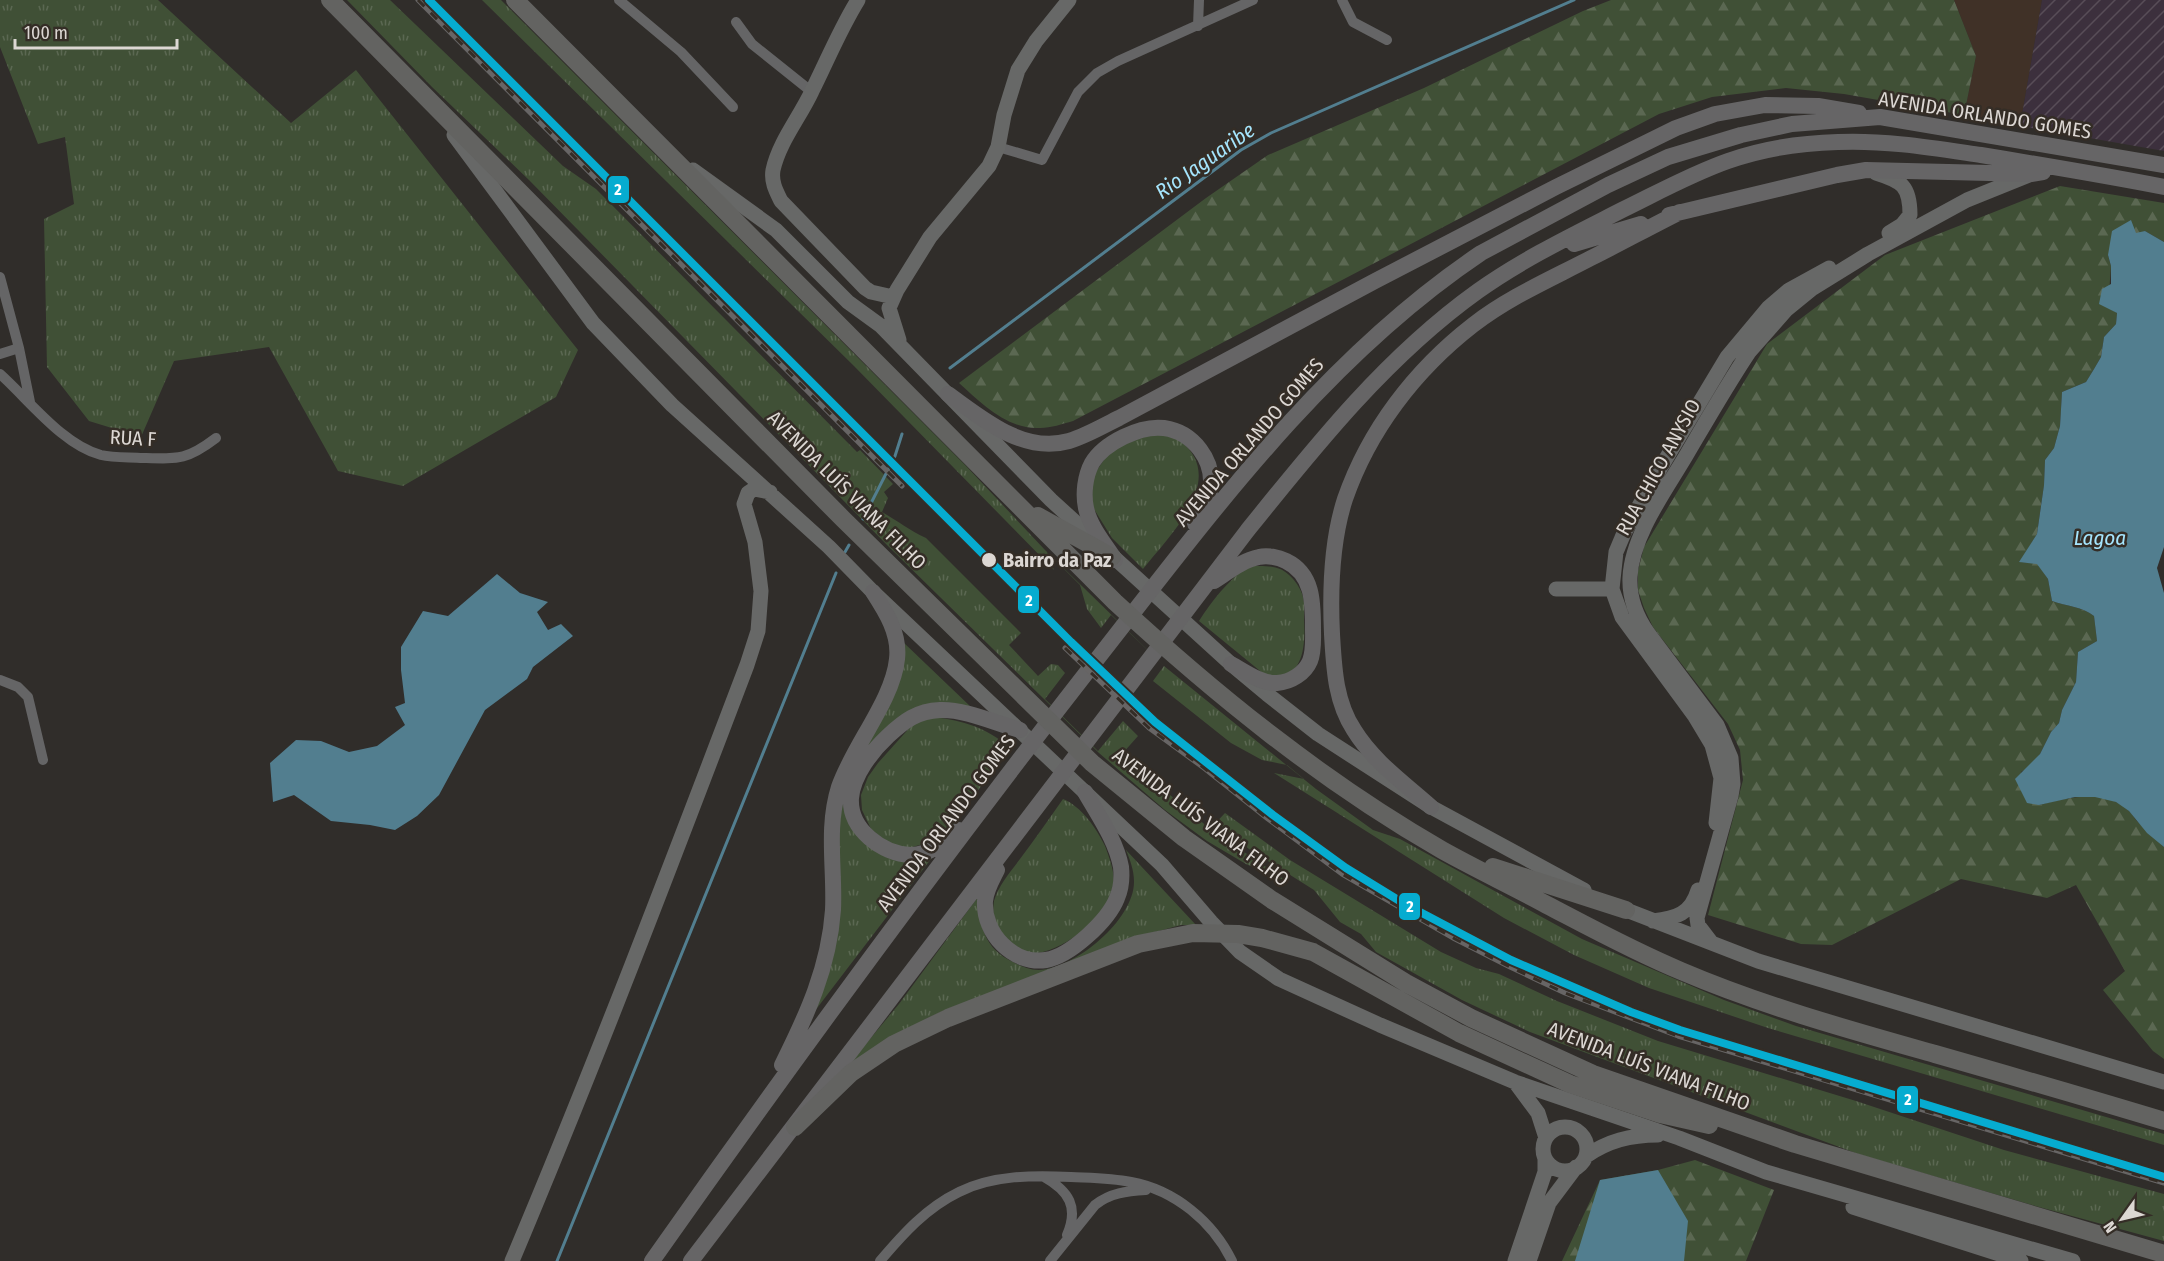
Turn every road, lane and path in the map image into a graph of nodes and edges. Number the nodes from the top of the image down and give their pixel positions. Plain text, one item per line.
1 (330, 0) edge
2 (515, 0) edge
3 (619, 0) edge
4 (858, 0) edge
5 (1069, 0) edge
6 (1199, 0) edge
7 (1253, 0) edge
8 (1342, 0) edge
9 (736, 22) dead end
10 (1198, 26) junction
11 (1387, 40) dead end
12 (419, 90) junction
13 (812, 92) junction
14 (733, 107) dead end
15 (1880, 117) junction
16 (998, 147) junction
17 (664, 151) junction
18 (2164, 165) edge
19 (2067, 169) junction
20 (1866, 170) junction
21 (2031, 174) junction
22 (2164, 187) edge
23 (1680, 212) junction
24 (1531, 257) junction
25 (0, 277) edge
26 (891, 303) junction
27 (868, 316) junction
28 (19, 348) junction
29 (903, 348) junction
30 (0, 354) edge
31 (2, 381) edge
32 (948, 394) junction
33 (30, 403) junction
34 (216, 438) dead end
35 (770, 492) junction
36 (1017, 504) junction
37 (1114, 559) junction
38 (1174, 562) junction
39 (1206, 586) junction
40 (1556, 589) dead end
41 (1612, 589) junction
42 (872, 590) junction
43 (1631, 590) junction
44 (1231, 664) junction
45 (0, 680) edge
46 (1020, 730) junction
47 (44, 760) dead end
48 (1085, 792) junction
49 (1431, 807) junction
50 (982, 809) junction
51 (1018, 831) junction
52 (1443, 850) junction
53 (1626, 910) junction
54 (1653, 921) junction
55 (1712, 945) junction
56 (1515, 1082) junction
57 (2164, 1082) edge
58 (762, 1104) junction
59 (2164, 1121) edge
60 (795, 1127) junction
61 (1546, 1137) junction
62 (1678, 1138) junction
63 (1795, 1144) junction
64 (1545, 1158) junction
65 (1581, 1162) junction
66 (1766, 1172) junction
67 (1041, 1175) junction
68 (1156, 1190) junction
69 (1061, 1248) junction
70 (2164, 1254) edge
71 (512, 1261) edge
72 (652, 1261) edge
73 (691, 1261) edge
74 (880, 1261) edge
75 (1050, 1261) edge
76 (1232, 1261) edge
77 (1515, 1261) edge
78 (1528, 1261) edge
79 (2021, 1261) edge
80 (2073, 1261) edge

1 - 12 highway, AVENIDA LUÍS VIANA FILHO
2 - 17 highway
3 - 14 street
4 - 13 main road
5 - 16 main road
6 - 10 street
7 - 10 street
8 - 11 street
9 - 13 street
10 - 16 street
12 - 35 main road, AVENIDA LUÍS VIANA FILHO
12 - 63 highway, AVENIDA LUÍS VIANA FILHO
13 - 26 main road
15 - 18 main road, AVENIDA ORLANDO GOMES
15 - 32 main road
15 - 38 main road, AVENIDA ORLANDO GOMES
16 - 26 main road
17 - 27 main road
17 - 36 highway
19 - 21 main road
19 - 22 main road, AVENIDA ORLANDO GOMES
19 - 24 main road, AVENIDA ORLANDO GOMES
20 - 21 main road
20 - 23 main road
20 - 41 main road, RUA CHICO ANYSIO
21 - 43 main road, RUA CHICO ANYSIO
23 - 24 main road
23 - 49 main road
24 - 39 main road, AVENIDA ORLANDO GOMES
25 - 28 street
26 - 27 main road
26 - 29 main road
27 - 29 main road
28 - 30 street
28 - 33 street
29 - 32 main road
31 - 33 street, RUA F
32 - 37 main road
33 - 34 street, RUA F
35 - 42 main road, AVENIDA LUÍS VIANA FILHO
35 - 71 main road
36 - 37 highway
36 - 52 highway
37 - 38 main road
37 - 44 main road
38 - 50 main road, AVENIDA ORLANDO GOMES
39 - 44 main road
39 - 51 main road, AVENIDA ORLANDO GOMES
40 - 41 main road
41 - 43 main road
41 - 54 main road, RUA CHICO ANYSIO
42 - 46 main road, AVENIDA LUÍS VIANA FILHO
42 - 58 main road
43 - 55 main road, RUA CHICO ANYSIO
44 - 49 main road
45 - 47 street
46 - 48 main road, AVENIDA LUÍS VIANA FILHO
46 - 50 main road
48 - 51 main road
48 - 56 main road, AVENIDA LUÍS VIANA FILHO
49 - 53 main road
50 - 58 main road, AVENIDA ORLANDO GOMES
51 - 60 main road, AVENIDA ORLANDO GOMES
52 - 53 highway
52 - 59 highway
53 - 54 main road
54 - 55 main road
55 - 57 main road
56 - 61 main road
56 - 62 main road, AVENIDA LUÍS VIANA FILHO
58 - 72 main road, AVENIDA ORLANDO GOMES
60 - 63 highway
60 - 73 main road, AVENIDA ORLANDO GOMES
61 - 64 main road
61 - 65 main road
62 - 65 main road
62 - 66 main road, AVENIDA LUÍS VIANA FILHO
63 - 70 highway, AVENIDA LUÍS VIANA FILHO
64 - 65 main road
64 - 77 main road
65 - 78 main road
66 - 79 main road, AVENIDA LUÍS VIANA FILHO
66 - 80 main road, AVENIDA LUÍS VIANA FILHO
67 - 68 street
67 - 69 street
67 - 74 street
68 - 69 street
68 - 76 street
69 - 75 street

